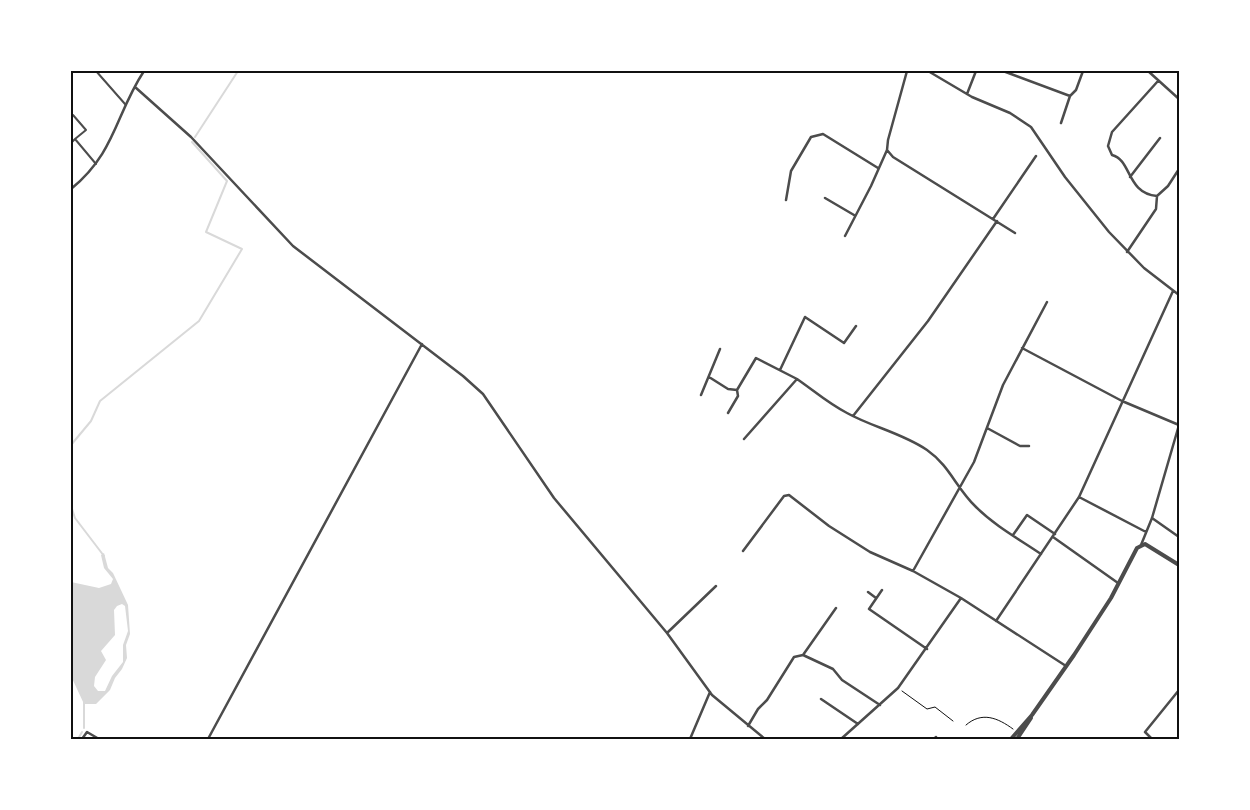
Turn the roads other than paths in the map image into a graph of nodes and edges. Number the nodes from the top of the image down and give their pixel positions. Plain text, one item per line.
1 (96, 71) edge
2 (144, 71) edge
3 (907, 71) edge
4 (928, 71) edge
5 (976, 71) edge
6 (1003, 71) edge
7 (1084, 71) edge
8 (1148, 71) edge
9 (1158, 81) junction
10 (135, 87) junction
11 (967, 94) junction
12 (1070, 96) junction
13 (1179, 99) edge
14 (126, 106) junction
15 (74, 115) dead end
16 (1060, 123) dead end
17 (1160, 138) dead end
18 (75, 139) junction
19 (71, 143) edge
20 (887, 150) junction
21 (1036, 156) dead end
22 (96, 164) junction
23 (878, 168) junction
24 (1179, 169) edge
25 (1130, 177) junction
26 (71, 189) edge
27 (1157, 196) junction
28 (825, 198) dead end
29 (786, 200) dead end
30 (854, 215) junction
31 (995, 220) junction
32 (1015, 233) dead end
33 (844, 236) dead end
34 (1128, 252) junction
35 (1173, 291) junction
36 (1179, 295) edge
37 (1048, 302) dead end
38 (856, 326) dead end
39 (422, 344) junction
40 (1022, 348) junction
41 (720, 349) dead end
42 (780, 370) junction
43 (709, 377) junction
44 (797, 379) junction
45 (737, 390) junction
46 (701, 395) dead end
47 (1122, 401) junction
48 (728, 413) dead end
49 (853, 416) junction
50 (1179, 425) edge
51 (987, 428) junction
52 (744, 438) dead end
53 (1029, 446) dead end
54 (960, 489) junction
55 (1079, 497) junction
56 (1152, 518) junction
57 (1146, 532) junction
58 (1012, 535) junction
59 (1054, 535) junction
60 (1179, 537) edge
61 (1140, 545) junction
62 (743, 551) dead end
63 (1041, 554) junction
64 (1179, 564) edge
65 (913, 571) junction
66 (1119, 584) junction
67 (716, 586) dead end
68 (882, 590) dead end
69 (868, 592) dead end
70 (876, 598) junction
71 (961, 598) junction
72 (836, 608) dead end
73 (996, 621) junction
74 (667, 633) junction
75 (927, 649) junction
76 (804, 655) junction
77 (1066, 666) junction
78 (1179, 690) edge
79 (710, 692) junction
80 (821, 700) dead end
81 (880, 705) junction
82 (1032, 715) junction
83 (858, 724) junction
84 (748, 726) junction
85 (82, 739) edge
86 (99, 739) edge
87 (208, 739) edge
88 (690, 739) edge
89 (765, 739) edge
90 (840, 739) edge
91 (1011, 739) edge
92 (1017, 739) edge
93 (1152, 739) edge

1 - 14 street
2 - 10 street
3 - 20 street
4 - 11 street
5 - 11 street
6 - 12 street
7 - 12 street
8 - 9 street
9 - 13 street
9 - 25 street
10 - 14 street
10 - 39 street
11 - 34 street
12 - 16 street
14 - 22 street
15 - 18 street
17 - 25 street
18 - 19 street
18 - 22 street
20 - 23 street
20 - 31 street
21 - 31 street
22 - 26 street
23 - 29 street
23 - 30 street
24 - 27 street
25 - 27 street
27 - 34 street
28 - 30 street
30 - 33 street
31 - 32 street
31 - 49 street
34 - 35 street
35 - 36 street
35 - 47 street
37 - 40 street
38 - 42 street
39 - 74 street
39 - 87 street
40 - 47 street
40 - 51 street
41 - 43 street
42 - 44 street
42 - 45 street
43 - 45 street
43 - 46 street
44 - 49 street
44 - 52 street
45 - 48 street
47 - 50 street
47 - 55 street
49 - 54 street
50 - 56 street
51 - 53 street
51 - 54 street
54 - 58 street
54 - 65 street
55 - 57 street
55 - 59 street
56 - 57 street
56 - 60 street
57 - 61 street
58 - 59 street
58 - 63 street
59 - 63 street
59 - 66 street
61 - 64 street
61 - 66 street
62 - 65 street
63 - 73 street
65 - 71 street
66 - 77 street
67 - 74 street
68 - 70 street
69 - 70 street
70 - 75 street
71 - 73 street
71 - 75 street
72 - 76 street
73 - 77 street
74 - 79 street
75 - 81 street
76 - 81 street
76 - 84 street
77 - 82 street
78 - 93 street
79 - 84 street
79 - 88 street
80 - 83 street
81 - 83 street
82 - 91 street
82 - 92 street
83 - 90 street
84 - 89 street
85 - 86 street

